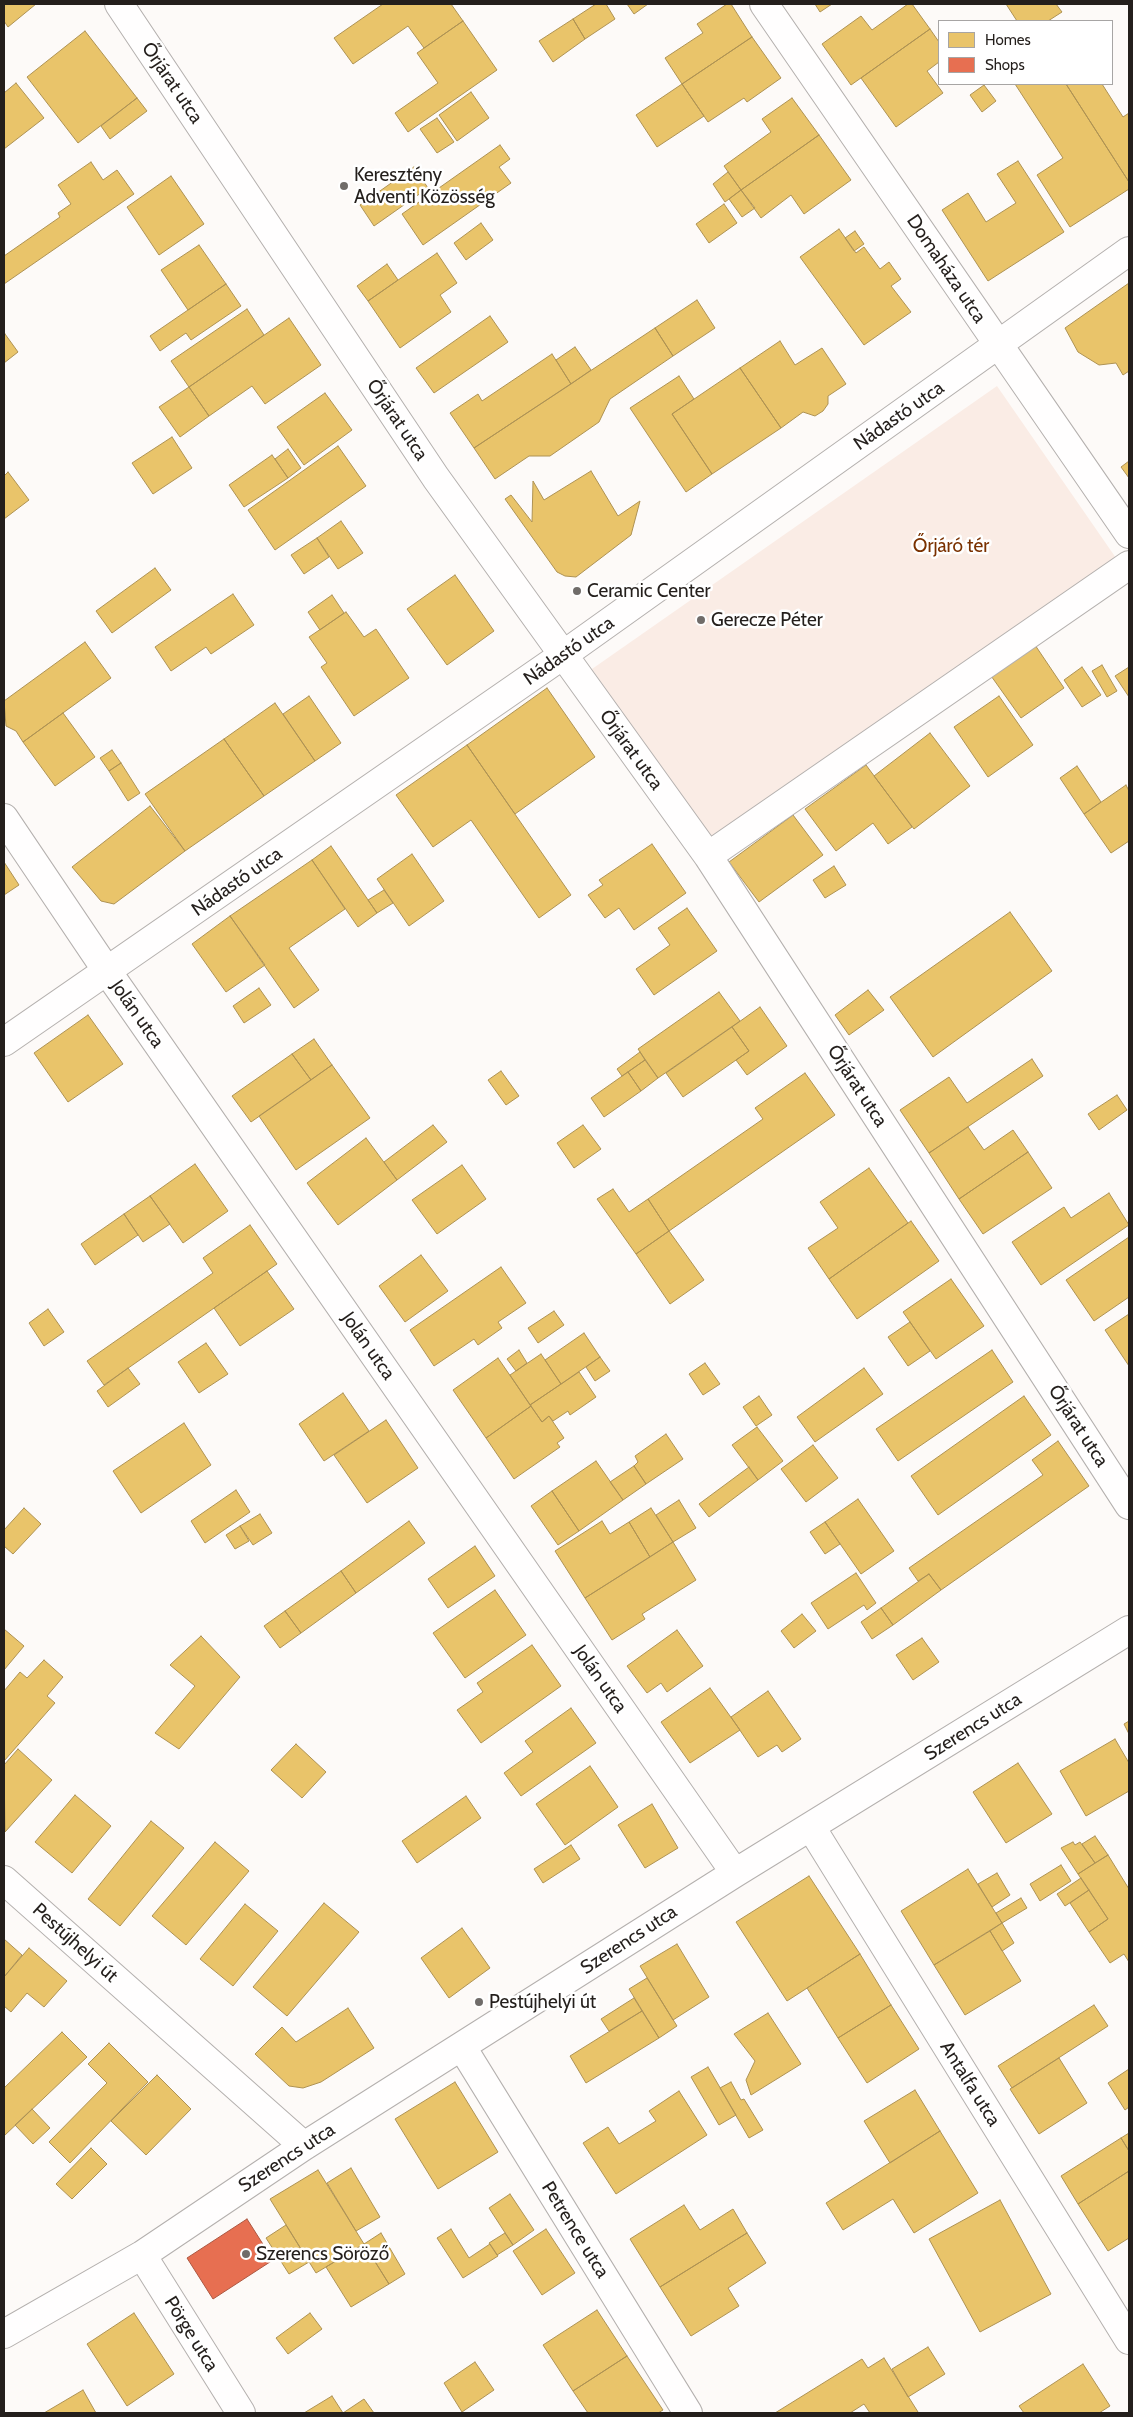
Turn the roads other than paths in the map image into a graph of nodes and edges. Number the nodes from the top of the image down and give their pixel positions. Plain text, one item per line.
1 (119, 4) edge
2 (764, 4) edge
3 (1129, 252) edge
4 (998, 345) junction
5 (1129, 534) edge
6 (1129, 564) edge
7 (563, 655) junction
8 (4, 818) edge
9 (708, 856) junction
10 (108, 971) junction
11 (4, 1042) edge
12 (1129, 1505) edge
13 (1129, 1630) edge
14 (811, 1828) junction
15 (734, 1873) junction
16 (4, 1880) edge
17 (462, 2047) junction
18 (304, 2146) junction
19 (142, 2255) junction
20 (4, 2334) edge
21 (1129, 2340) edge
22 (241, 2413) edge
23 (688, 2413) edge

1 - 7 street, Őrjárat utca
2 - 4 street, Domaháza utca
3 - 4 street, Nádastó utca
4 - 5 street, Domaháza utca
4 - 7 street, Nádastó utca
6 - 9 street
7 - 9 street, Őrjárat utca
7 - 10 street, Nádastó utca
8 - 10 street, Jolán utca
9 - 12 street, Őrjárat utca
10 - 11 street, Nádastó utca
10 - 15 street, Jolán utca
13 - 14 street, Szerencs utca
14 - 15 street, Szerencs utca
14 - 21 street, Antalfa utca
15 - 17 street, Szerencs utca
16 - 18 street, Pestújhelyi út
17 - 18 street, Szerencs utca
17 - 23 street, Petrence utca
18 - 19 street, Szerencs utca
19 - 20 street, Szerencs utca
19 - 22 street, Pörge utca

